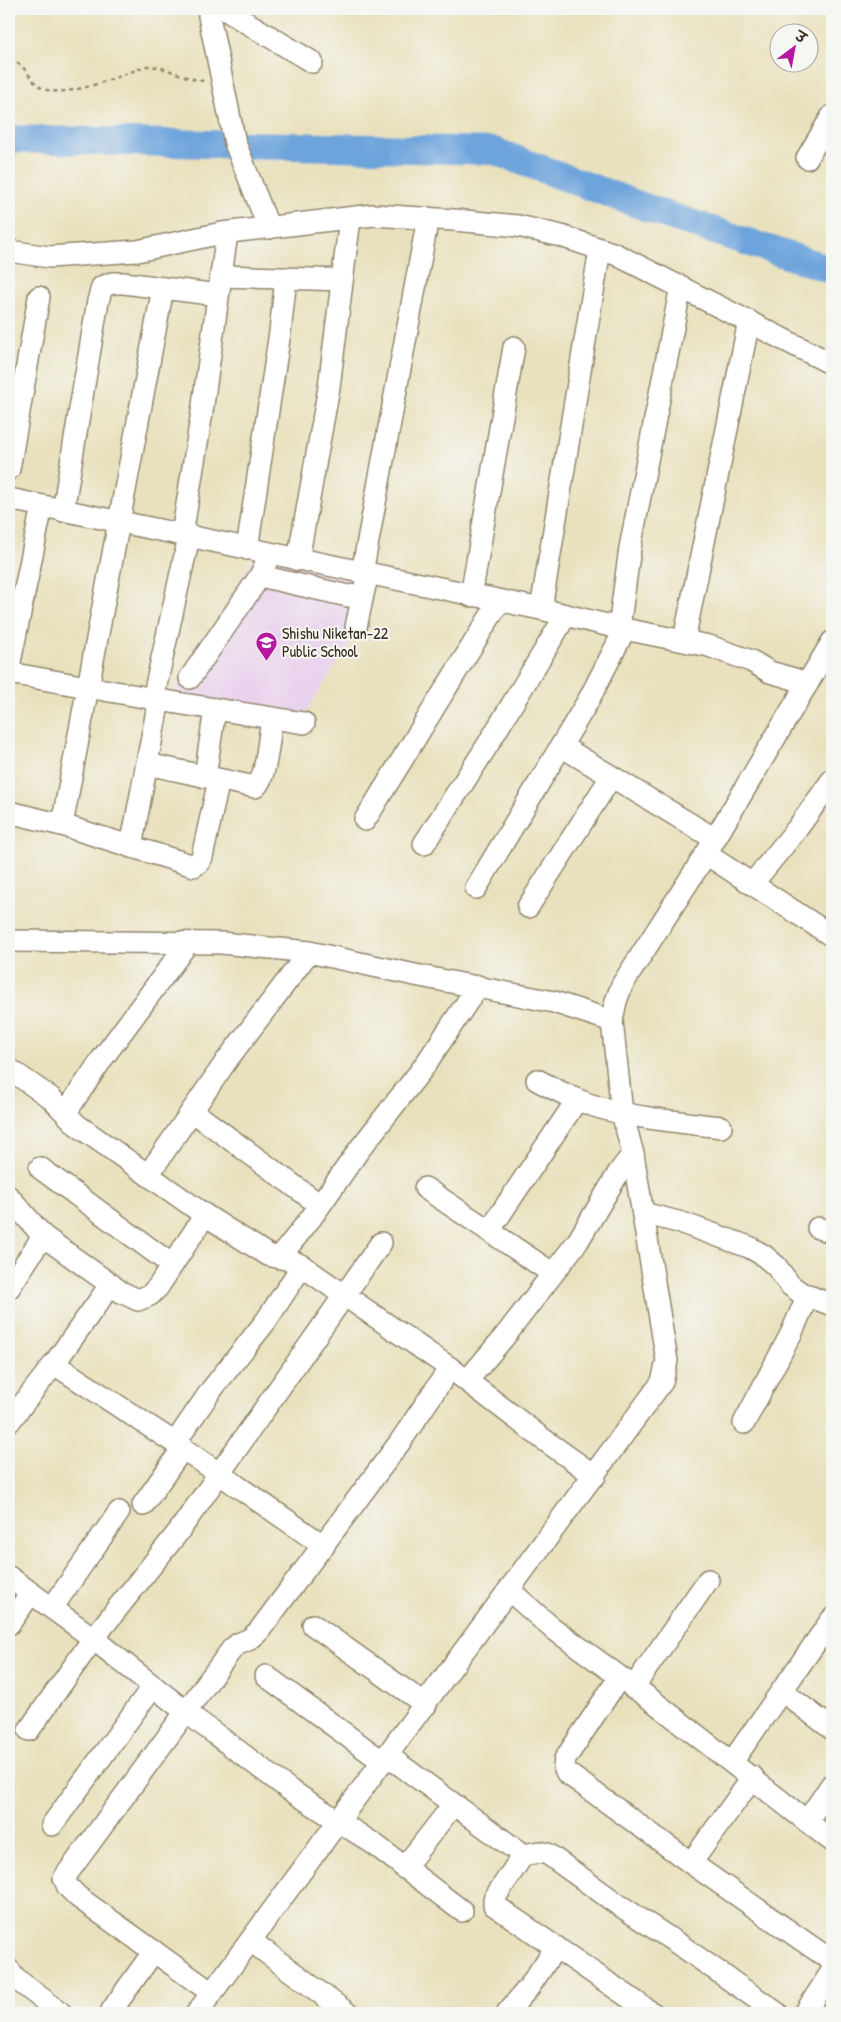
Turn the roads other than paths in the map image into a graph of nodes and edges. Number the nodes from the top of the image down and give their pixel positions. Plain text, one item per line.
1 (210, 9) edge
2 (224, 9) edge
3 (312, 62) dead end
4 (832, 116) edge
5 (807, 158) dead end
6 (350, 218) junction
7 (428, 218) junction
8 (269, 228) junction
9 (227, 233) junction
10 (600, 249) junction
11 (9, 252) edge
12 (286, 278) junction
13 (342, 280) junction
14 (220, 285) junction
15 (681, 286) junction
16 (163, 288) junction
17 (38, 298) dead end
18 (749, 321) junction
19 (514, 347) dead end
20 (832, 364) edge
21 (9, 469) edge
22 (9, 499) edge
23 (42, 506) junction
24 (63, 511) junction
25 (119, 522) junction
26 (186, 536) junction
27 (247, 549) junction
28 (270, 554) junction
29 (298, 560) junction
30 (260, 576) junction
31 (365, 579) junction
32 (471, 596) junction
33 (499, 602) junction
34 (542, 609) junction
35 (566, 615) junction
36 (356, 628) dead end
37 (622, 628) junction
38 (684, 640) junction
39 (832, 642) edge
40 (9, 668) edge
41 (9, 673) edge
42 (190, 678) dead end
43 (808, 683) junction
44 (87, 688) junction
45 (156, 699) junction
46 (215, 709) junction
47 (272, 718) junction
48 (304, 723) dead end
49 (561, 746) junction
50 (147, 764) junction
51 (611, 777) junction
52 (212, 779) junction
53 (832, 780) edge
54 (9, 812) edge
55 (365, 820) dead end
56 (62, 825) junction
57 (424, 844) dead end
58 (710, 846) junction
59 (131, 847) junction
60 (752, 884) junction
61 (476, 888) dead end
62 (528, 907) dead end
63 (832, 936) edge
64 (9, 941) edge
65 (187, 944) junction
66 (308, 952) junction
67 (478, 986) junction
68 (612, 1021) junction
69 (9, 1069) edge
70 (537, 1080) dead end
71 (578, 1100) junction
72 (66, 1112) junction
73 (192, 1112) junction
74 (622, 1113) junction
75 (720, 1128) dead end
76 (633, 1154) junction
77 (40, 1168) dead end
78 (148, 1175) junction
79 (425, 1188) dead end
80 (9, 1198) edge
81 (320, 1204) junction
82 (643, 1213) junction
83 (205, 1215) junction
84 (489, 1231) junction
85 (43, 1236) junction
86 (381, 1243) dead end
87 (280, 1258) junction
88 (172, 1266) junction
89 (302, 1266) junction
90 (552, 1273) junction
91 (111, 1284) junction
92 (9, 1288) edge
93 (344, 1296) junction
94 (808, 1296) junction
95 (832, 1304) edge
96 (54, 1364) junction
97 (450, 1368) junction
98 (467, 1381) junction
99 (9, 1422) edge
100 (744, 1423) dead end
101 (179, 1446) junction
102 (220, 1474) junction
103 (595, 1476) junction
104 (143, 1505) dead end
105 (119, 1512) dead end
106 (324, 1546) junction
107 (9, 1577) edge
108 (708, 1580) dead end
109 (510, 1591) junction
110 (31, 1593) junction
111 (52, 1608) junction
112 (832, 1619) edge
113 (9, 1624) edge
114 (314, 1625) dead end
115 (93, 1639) junction
116 (266, 1676) dead end
117 (626, 1683) junction
118 (153, 1686) junction
119 (782, 1691) junction
120 (426, 1705) junction
121 (186, 1712) junction
122 (832, 1729) edge
123 (29, 1730) dead end
124 (386, 1759) junction
125 (732, 1762) junction
126 (753, 1777) junction
127 (832, 1784) edge
128 (453, 1805) junction
129 (340, 1821) junction
130 (807, 1821) junction
131 (52, 1826) dead end
132 (832, 1841) edge
133 (523, 1855) junction
134 (691, 1863) junction
135 (404, 1868) junction
136 (462, 1911) dead end
137 (251, 1941) junction
138 (556, 1947) junction
139 (154, 1952) junction
140 (832, 1961) edge
141 (9, 1970) edge
142 (832, 1971) edge
143 (212, 1993) junction
144 (112, 2010) dead end
145 (61, 2013) edge
146 (197, 2013) edge
147 (347, 2013) edge
148 (507, 2013) edge
149 (652, 2013) edge
150 (777, 2013) edge
151 (804, 2013) edge

1 - 8 street
2 - 3 street
4 - 5 street
6 - 7 street
6 - 8 street
6 - 13 street
7 - 10 street
7 - 31 street
8 - 9 street
9 - 11 street
9 - 14 street
10 - 15 street
10 - 34 street
12 - 13 street
12 - 14 street
12 - 27 street
13 - 29 street
14 - 16 street
14 - 26 street
15 - 18 street
15 - 37 street
16 - 24 street
16 - 25 street
17 - 21 street
18 - 20 street
18 - 38 street
19 - 32 street
22 - 23 street
23 - 24 street
23 - 40 street
24 - 25 street
25 - 26 street
25 - 44 street
26 - 27 street
26 - 45 street
27 - 28 street
28 - 29 street
28 - 30 street
29 - 31 street
30 - 31 street
30 - 42 street
31 - 32 street
31 - 36 street
32 - 33 street
33 - 34 street
33 - 55 street
34 - 35 street
35 - 37 street
35 - 57 street
37 - 38 street
37 - 49 street
38 - 43 street
39 - 43 street
41 - 44 street
43 - 58 street
44 - 45 street
44 - 56 street
45 - 46 street
45 - 50 street
46 - 47 street
46 - 52 street
47 - 48 street
47 - 52 street
49 - 51 street
49 - 61 street
50 - 52 street
50 - 59 street
51 - 58 street
51 - 62 street
52 - 59 street
53 - 60 street
54 - 56 street
56 - 59 street
58 - 60 street
58 - 68 street
60 - 63 street
64 - 65 street
65 - 66 street
65 - 72 street
66 - 67 street
66 - 73 street
67 - 68 street
67 - 81 street
68 - 74 street
69 - 72 street
70 - 71 street
71 - 74 street
71 - 84 street
72 - 78 street
73 - 78 street
73 - 81 street
74 - 75 street
74 - 76 street
76 - 82 street
76 - 90 street
77 - 88 street
78 - 83 street
79 - 84 street
80 - 85 street
81 - 87 street
82 - 94 street
82 - 103 street
83 - 87 street
83 - 88 street
84 - 90 street
85 - 91 street
85 - 92 street
86 - 93 street
87 - 89 street
88 - 91 street
89 - 93 street
89 - 101 street
90 - 98 street
91 - 96 street
93 - 97 street
93 - 102 street
94 - 95 street
94 - 100 street
96 - 99 street
96 - 101 street
97 - 98 street
97 - 106 street
98 - 103 street
101 - 102 street
101 - 104 street
102 - 106 street
102 - 115 street
103 - 109 street
105 - 111 street
106 - 121 street
107 - 110 street
108 - 117 street
109 - 117 street
109 - 120 street
110 - 111 street
110 - 113 street
111 - 115 street
112 - 119 street
114 - 120 street
115 - 118 street
115 - 123 street
116 - 124 street
117 - 125 street
117 - 134 street
118 - 121 street
118 - 131 street
119 - 122 street
119 - 125 street
120 - 124 street
121 - 129 street
121 - 139 street
124 - 128 street
124 - 129 street
125 - 126 street
126 - 130 street
126 - 134 street
127 - 130 street
128 - 133 street
128 - 135 street
129 - 135 street
129 - 137 street
130 - 132 street
133 - 138 street
133 - 150 street
134 - 140 street
135 - 136 street
137 - 143 street
137 - 147 street
138 - 148 street
138 - 149 street
139 - 143 street
139 - 144 street
141 - 145 street
142 - 151 street
143 - 146 street

